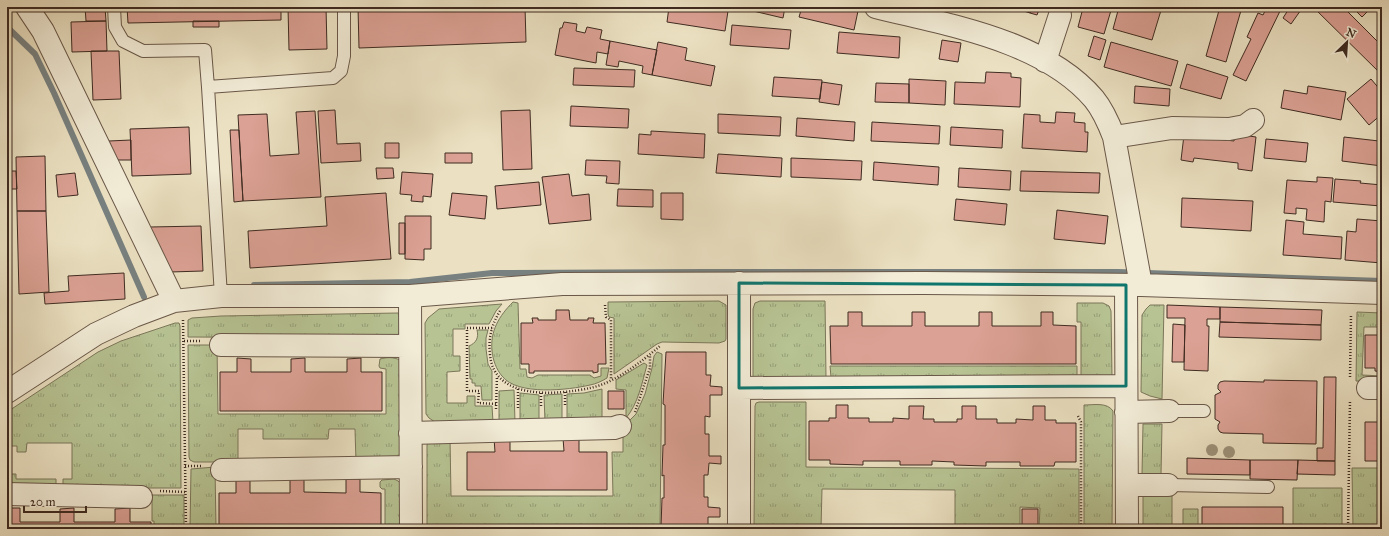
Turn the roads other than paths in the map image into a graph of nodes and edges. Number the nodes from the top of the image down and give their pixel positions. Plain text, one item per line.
1 (27, 7) edge
2 (114, 7) edge
3 (344, 7) edge
4 (876, 7) edge
5 (1061, 11) edge
6 (1045, 61) junction
7 (208, 87) junction
8 (1253, 120) dead end
9 (1114, 137) junction
10 (739, 283) junction
11 (1134, 285) junction
12 (1382, 293) edge
13 (221, 296) junction
14 (410, 296) junction
15 (179, 309) junction
16 (221, 344) dead end
17 (410, 346) junction
18 (1126, 386) junction
19 (739, 388) junction
20 (7, 392) edge
21 (1169, 411) joint
22 (1204, 411) dead end
23 (1126, 412) junction
24 (620, 426) road end
25 (410, 433) junction
26 (411, 468) junction
27 (222, 470) dead end
28 (1127, 485) junction
29 (1168, 485) joint
30 (1268, 487) dead end
31 (7, 494) edge
32 (141, 497) dead end
33 (411, 529) edge
34 (740, 529) edge
35 (1127, 529) edge

1 - 15 street
2 - 7 lane
3 - 7 lane
4 - 6 street
5 - 6 street
6 - 9 street
7 - 13 lane
8 - 9 street
9 - 11 street
10 - 11 street
10 - 14 street
10 - 19 street
11 - 12 street
11 - 18 street
13 - 14 street
13 - 15 street
14 - 17 street
15 - 20 street
16 - 17 street
17 - 25 street
18 - 19 street
18 - 23 street
19 - 34 street
21 - 22 lane
21 - 23 street
23 - 28 street
24 - 25 street
25 - 26 street
26 - 27 street
26 - 33 street
28 - 29 street
28 - 35 street
29 - 30 lane
31 - 32 street

